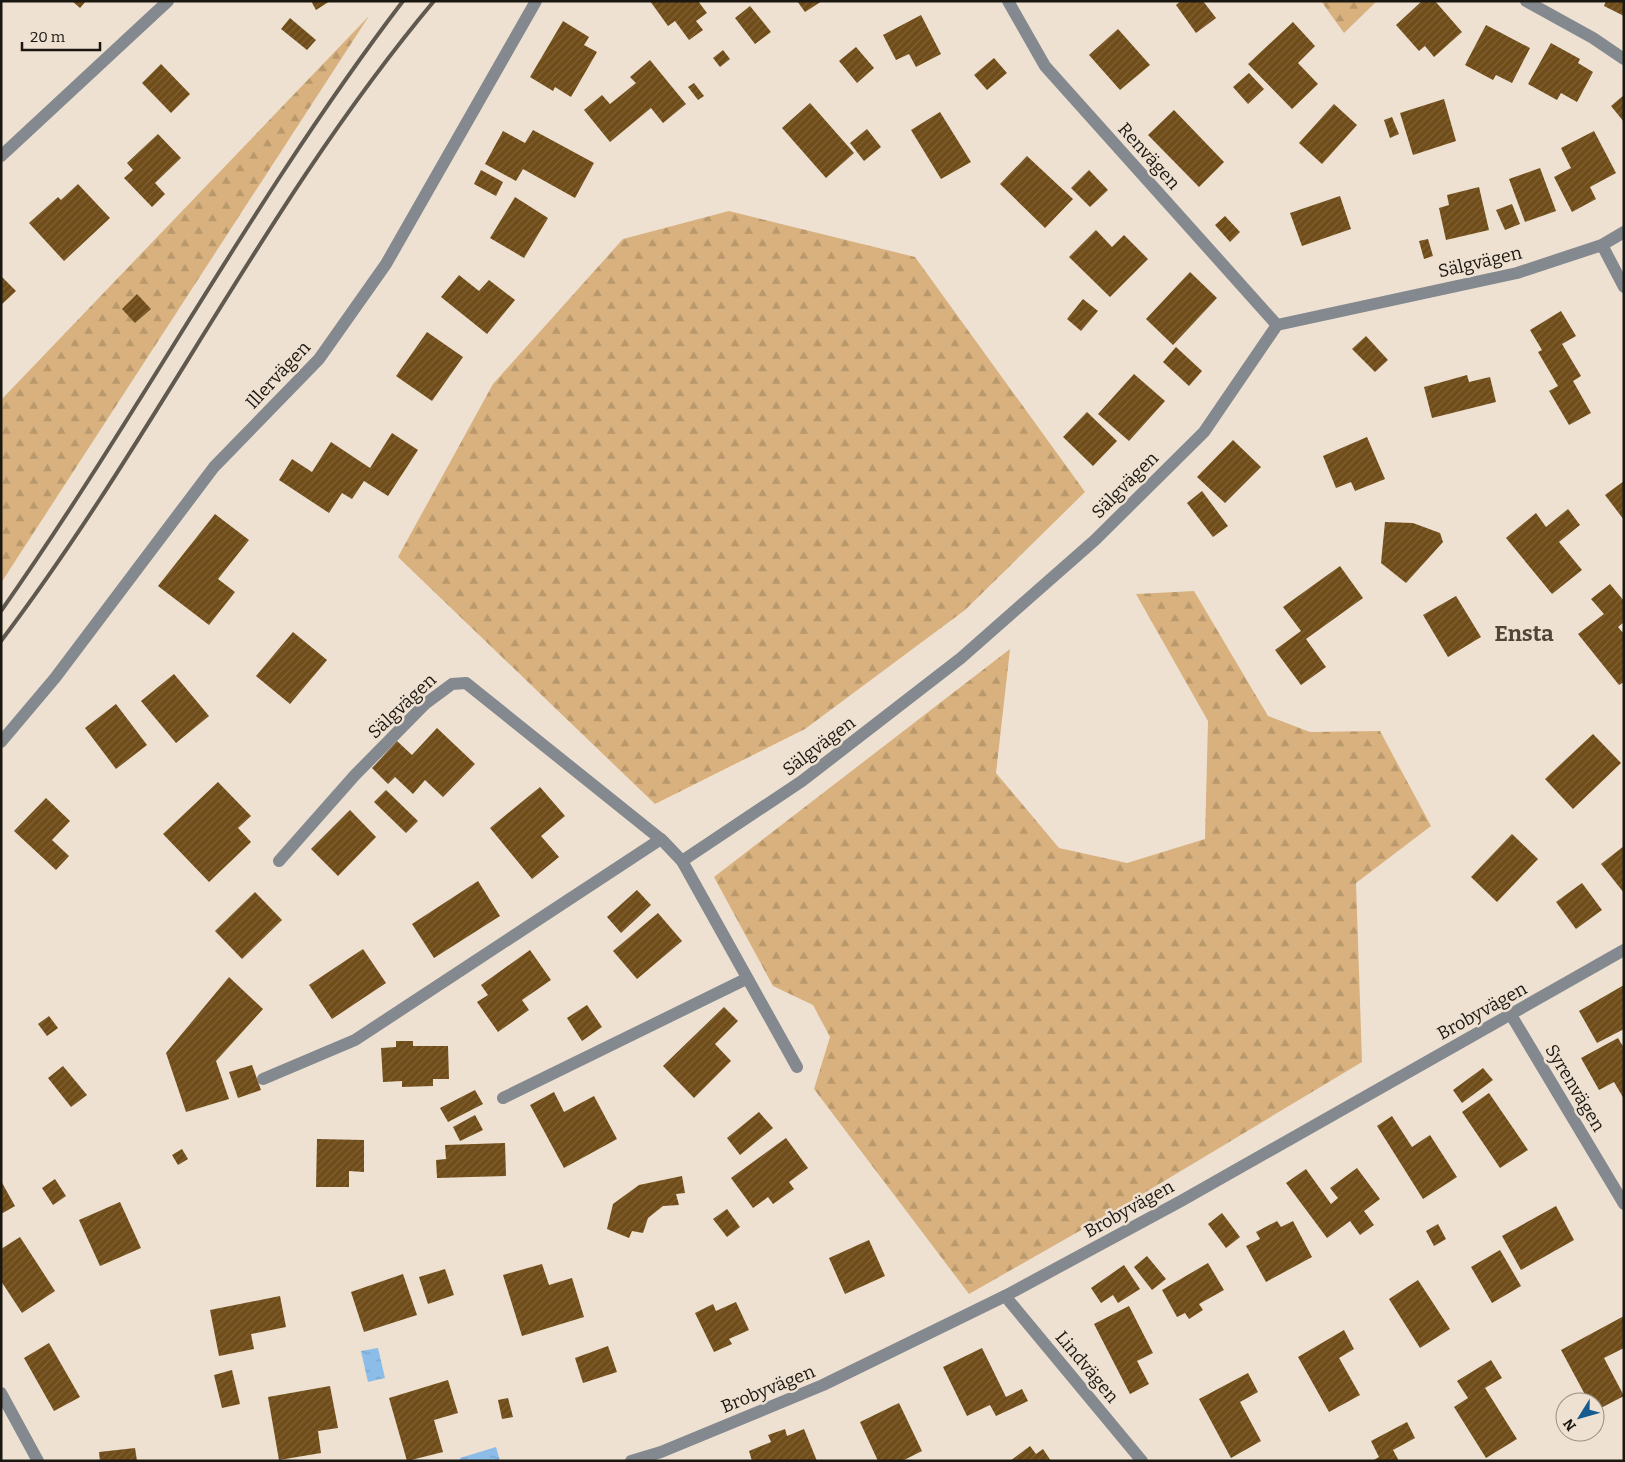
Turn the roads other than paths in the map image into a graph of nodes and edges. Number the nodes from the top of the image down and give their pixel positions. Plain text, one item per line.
1 (168, 1) edge
2 (536, 1) edge
3 (1008, 1) edge
4 (1526, 1) edge
5 (1624, 59) edge
6 (1, 156) edge
7 (1624, 232) edge
8 (1602, 246) junction
9 (1624, 287) edge
10 (1277, 325) junction
11 (1, 742) edge
12 (661, 839) junction
13 (682, 860) junction
14 (279, 861) dead end
15 (1624, 950) edge
16 (746, 979) junction
17 (1512, 1015) junction
18 (797, 1067) dead end
19 (263, 1079) dead end
20 (503, 1098) dead end
21 (1624, 1204) edge
22 (1006, 1296) junction
23 (1, 1393) edge
24 (38, 1461) edge
25 (631, 1461) edge
26 (1142, 1461) edge

1 - 6 street
2 - 11 street, Illervägen
3 - 10 street, Renvägen
4 - 5 street
7 - 8 street, Sälgvägen
8 - 9 street
8 - 10 street, Sälgvägen
10 - 13 street, Sälgvägen
12 - 13 street, Sälgvägen
12 - 14 street, Sälgvägen
12 - 19 street
13 - 16 street, Sälgvägen
15 - 17 street, Brobyvägen
16 - 18 street, Sälgvägen
16 - 20 street
17 - 21 street, Syrenvägen
17 - 22 street, Brobyvägen
22 - 25 street, Brobyvägen
22 - 26 street, Lindvägen
23 - 24 street

